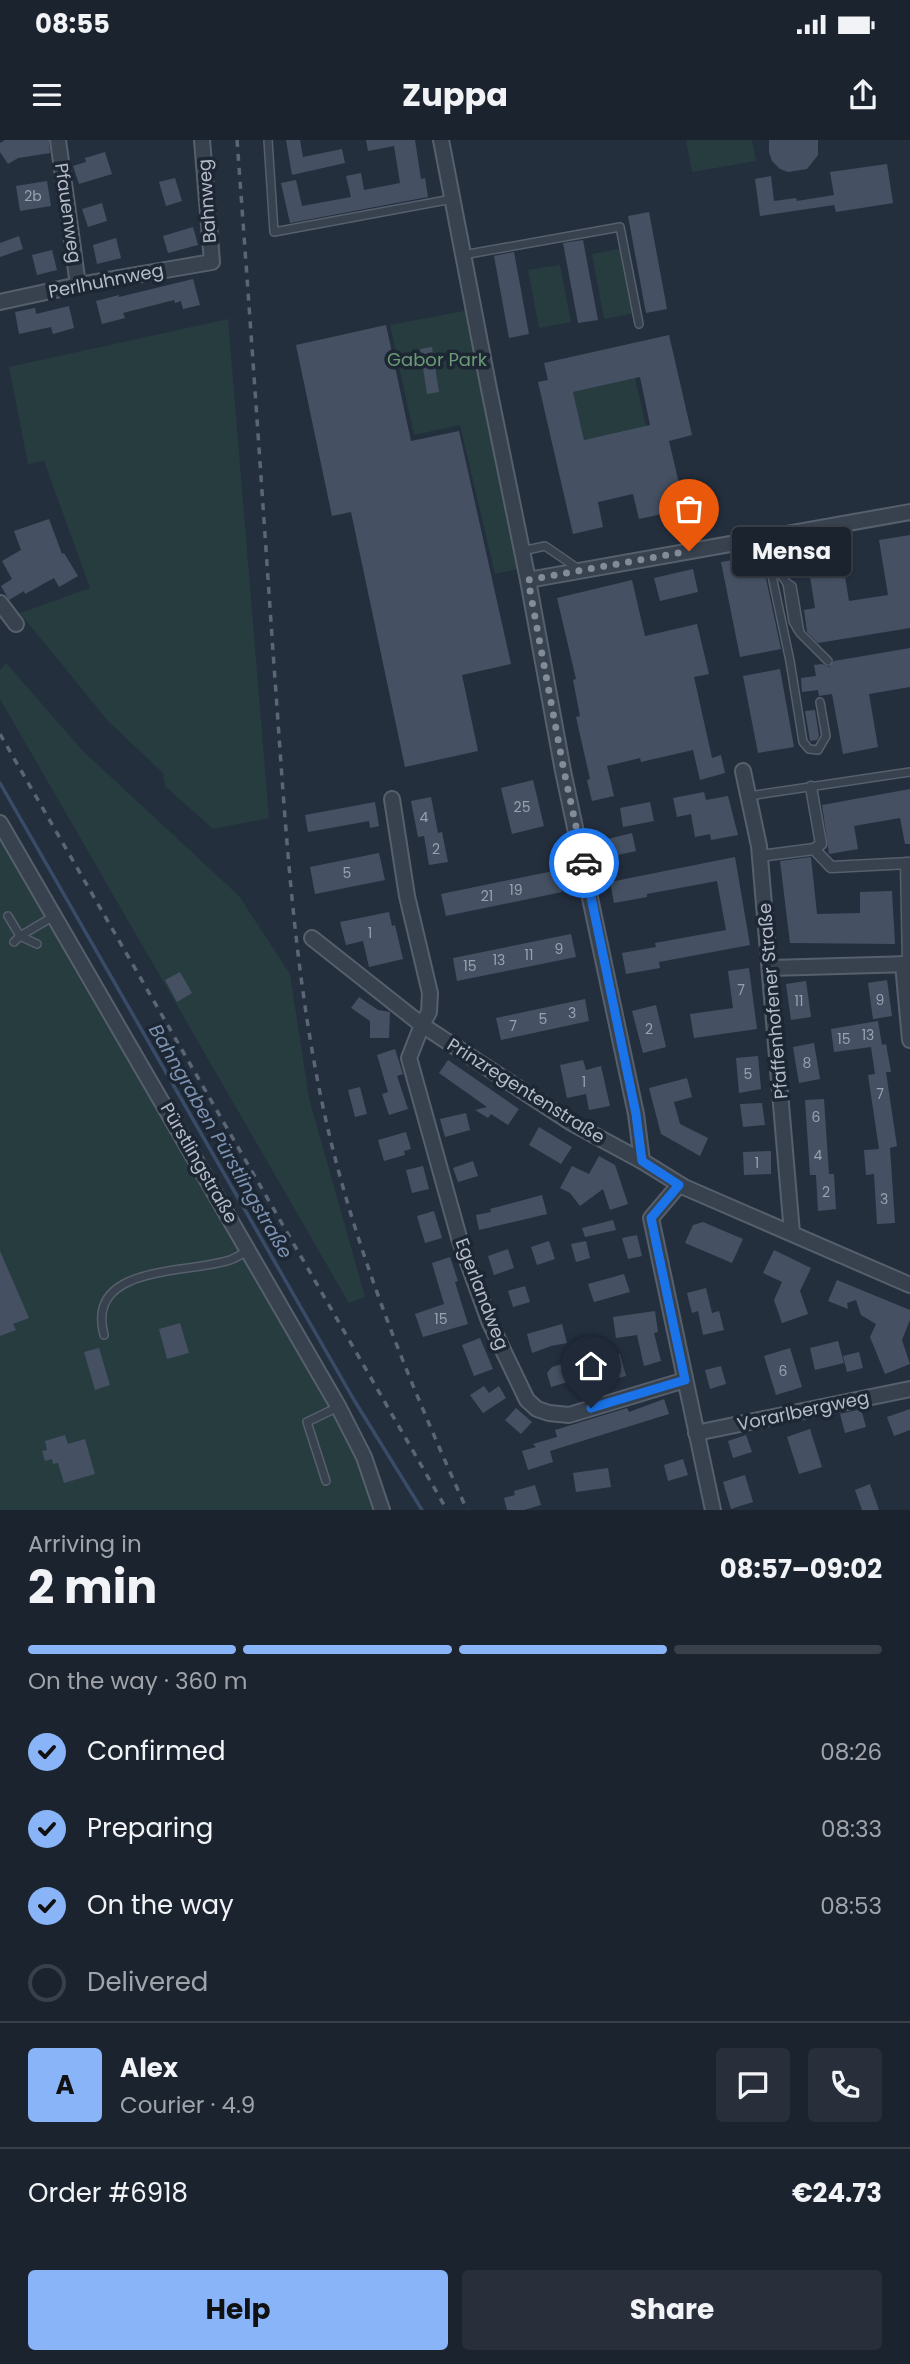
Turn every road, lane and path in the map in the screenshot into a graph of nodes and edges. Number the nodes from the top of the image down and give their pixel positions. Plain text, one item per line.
1 (58, 140) edge
2 (202, 140) edge
3 (268, 140) edge
4 (442, 140) edge
5 (453, 198) junction
6 (463, 255) junction
7 (212, 262) joint
8 (78, 285) junction
9 (0, 302) edge
10 (639, 324) dead end
11 (910, 512) edge
12 (764, 538) junction
13 (522, 551) junction
14 (769, 559) junction
15 (581, 571) junction
16 (528, 580) junction
17 (0, 603) edge
18 (16, 624) dead end
19 (828, 661) dead end
20 (820, 702) dead end
21 (743, 771) dead end
22 (910, 772) edge
23 (811, 787) junction
24 (748, 796) junction
25 (392, 799) dead end
26 (0, 823) edge
27 (814, 849) junction
28 (760, 856) junction
29 (908, 863) edge
30 (8, 916) dead end
31 (54, 916) junction
32 (312, 938) dead end
33 (17, 939) junction
34 (37, 944) dead end
35 (907, 964) edge
36 (770, 968) junction
37 (422, 1025) junction
38 (910, 1040) edge
39 (642, 1161) junction
40 (679, 1185) junction
41 (792, 1233) junction
42 (249, 1250) junction
43 (910, 1285) edge
44 (104, 1335) dead end
45 (685, 1380) junction
46 (910, 1389) edge
47 (338, 1406) junction
48 (696, 1433) junction
49 (326, 1481) dead end
50 (382, 1510) edge
51 (713, 1510) edge

1 - 8 street, Pfauenweg
2 - 7 street, Bahnweg
3 - 5 lane
4 - 5 street
5 - 6 street
6 - 10 lane
6 - 13 street
7 - 8 street, Perlhuhnweg
8 - 9 street, Perlhuhnweg
11 - 12 street
12 - 14 lane
12 - 15 street
13 - 15 lane
13 - 16 street
14 - 19 lane
14 - 20 lane
15 - 16 street
16 - 39 street
17 - 18 street
21 - 24 street, Pfaffenhofener Straße
22 - 23 lane
23 - 24 lane
23 - 27 street
24 - 28 street, Pfaffenhofener Straße
25 - 37 street, Egerlandweg
26 - 31 street, Pürstlingstraße
27 - 28 street
27 - 29 street
28 - 36 street, Pfaffenhofener Straße
29 - 35 street
30 - 33 lane
31 - 33 lane
31 - 42 street, Pürstlingstraße
32 - 37 street, Prinzregentenstraße
33 - 34 lane
35 - 36 street
35 - 38 street
36 - 41 street, Pfaffenhofener Straße
37 - 39 street, Prinzregentenstraße
37 - 45 street, Egerlandweg
39 - 40 street, Prinzregentenstraße
40 - 41 street, Prinzregentenstraße
40 - 45 street
41 - 43 street, Prinzregentenstraße
42 - 44 lane
42 - 47 street, Pürstlingstraße
45 - 48 street
46 - 48 street, Vorarlbergweg
47 - 49 lane
47 - 50 street, Pürstlingstraße
48 - 51 street

